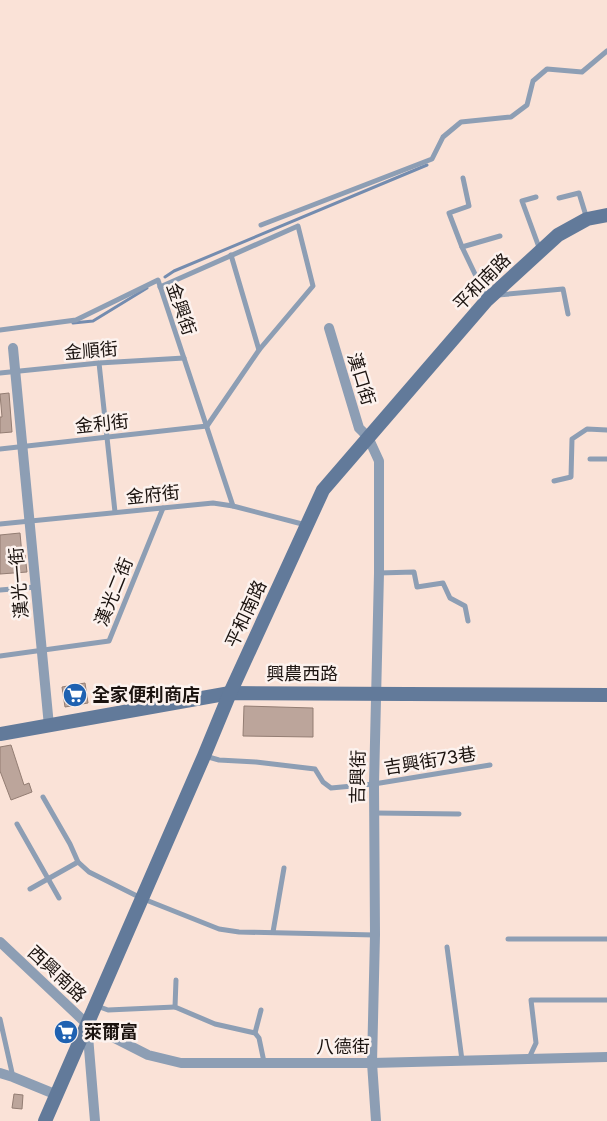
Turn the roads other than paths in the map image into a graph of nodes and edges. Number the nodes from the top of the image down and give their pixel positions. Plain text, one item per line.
1 (607, 51) edge
2 (462, 178) dead end
3 (536, 196) dead end
4 (559, 198) dead end
5 (607, 215) edge
6 (587, 220) junction
7 (260, 225) dead end
8 (500, 236) dead end
9 (462, 247) junction
10 (540, 251) junction
11 (231, 255) junction
12 (160, 287) junction
13 (490, 298) junction
14 (568, 314) dead end
15 (329, 328) dead end
16 (0, 330) edge
17 (14, 348) dead end
18 (259, 350) junction
19 (184, 358) junction
20 (99, 364) junction
21 (16, 372) junction
22 (0, 373) edge
23 (207, 426) junction
24 (607, 430) edge
25 (368, 437) junction
26 (106, 438) junction
27 (23, 446) junction
28 (0, 449) edge
29 (590, 459) dead end
30 (607, 459) edge
31 (554, 481) dead end
32 (233, 506) junction
33 (163, 508) junction
34 (116, 512) junction
35 (30, 521) junction
36 (0, 524) edge
37 (306, 525) junction
38 (379, 573) junction
39 (36, 586) junction
40 (0, 590) edge
41 (468, 621) dead end
42 (42, 649) junction
43 (0, 656) edge
44 (376, 693) junction
45 (230, 694) junction
46 (607, 695) edge
47 (49, 726) junction
48 (0, 734) edge
49 (204, 756) junction
50 (490, 765) dead end
51 (374, 784) junction
52 (43, 796) dead end
53 (374, 813) junction
54 (459, 814) dead end
55 (17, 824) dead end
56 (78, 862) junction
57 (284, 868) dead end
58 (48, 879) junction
59 (30, 889) dead end
60 (59, 898) dead end
61 (141, 898) junction
62 (273, 932) junction
63 (375, 935) junction
64 (607, 939) edge
65 (508, 940) dead end
66 (0, 942) edge
67 (447, 947) dead end
68 (176, 980) dead end
69 (607, 1000) edge
70 (96, 1006) junction
71 (175, 1007) junction
72 (261, 1010) dead end
73 (0, 1019) edge
74 (87, 1024) junction
75 (255, 1034) junction
76 (607, 1057) edge
77 (529, 1059) junction
78 (462, 1060) junction
79 (264, 1062) junction
80 (372, 1063) junction
81 (0, 1073) edge
82 (13, 1077) junction
83 (57, 1095) junction
84 (45, 1121) edge
85 (95, 1121) edge
86 (376, 1121) edge

1 - 7 lane
2 - 9 lane
3 - 10 lane
4 - 6 lane
5 - 6 main road, 平和南路
6 - 10 main road, 平和南路
8 - 9 lane
9 - 13 lane
10 - 13 main road, 平和南路
11 - 12 lane
11 - 18 lane
11 - 18 lane
12 - 16 lane, 金興街
12 - 19 lane, 金興街
13 - 14 lane
13 - 25 main road, 平和南路
15 - 25 street, 漢口街
17 - 21 street, 漢光一街
18 - 23 lane
19 - 20 lane, 金順街
19 - 23 lane, 金興街
20 - 21 lane, 金順街
20 - 26 lane
21 - 22 lane, 金順街
21 - 27 street, 漢光一街
23 - 26 lane, 金利街
23 - 32 lane, 金興街
24 - 31 lane
25 - 37 main road, 平和南路
25 - 38 street, 吉興街
26 - 27 lane, 金利街
26 - 34 lane
27 - 28 lane, 金利街
27 - 35 street, 漢光一街
29 - 30 lane
32 - 33 lane, 金府街
32 - 37 lane, 金府街
33 - 34 lane, 金府街
33 - 42 lane, 漢光二街
34 - 35 lane, 金府街
35 - 36 lane, 金府街
35 - 39 street, 漢光一街
37 - 45 main road, 平和南路
38 - 41 lane
38 - 44 street, 吉興街
39 - 40 lane
39 - 42 street, 漢光一街
42 - 43 lane, 漢光二街
42 - 47 street, 漢光一街
44 - 45 main road, 興農西路
44 - 46 main road, 興農西路
44 - 51 street, 吉興街
45 - 47 main road, 興農西路
45 - 49 main road, 平和南路
47 - 48 main road, 興農西路
49 - 51 lane, 吉興街73巷
49 - 61 main road, 平和南路
50 - 51 lane, 吉興街73巷
51 - 53 street, 吉興街
52 - 56 lane
53 - 54 lane
53 - 63 street, 吉興街
55 - 58 lane
56 - 58 lane
56 - 61 lane
57 - 62 lane
58 - 59 lane
58 - 60 lane
61 - 62 lane
61 - 70 main road, 平和南路
62 - 63 lane
63 - 80 street, 吉興街
64 - 65 lane
66 - 74 street, 西興南路
67 - 78 lane
68 - 71 lane
69 - 77 lane
70 - 71 lane
70 - 74 main road, 平和南路
71 - 75 lane
72 - 75 lane
73 - 82 lane
74 - 79 street, 八德街
74 - 83 main road, 平和南路
74 - 85 street, 西興南路
75 - 79 lane
76 - 77 street, 八德街
77 - 78 street, 八德街
78 - 80 street, 八德街
79 - 80 street, 八德街
80 - 86 street, 吉興街
81 - 82 street
82 - 83 street
83 - 84 main road, 平和南路

